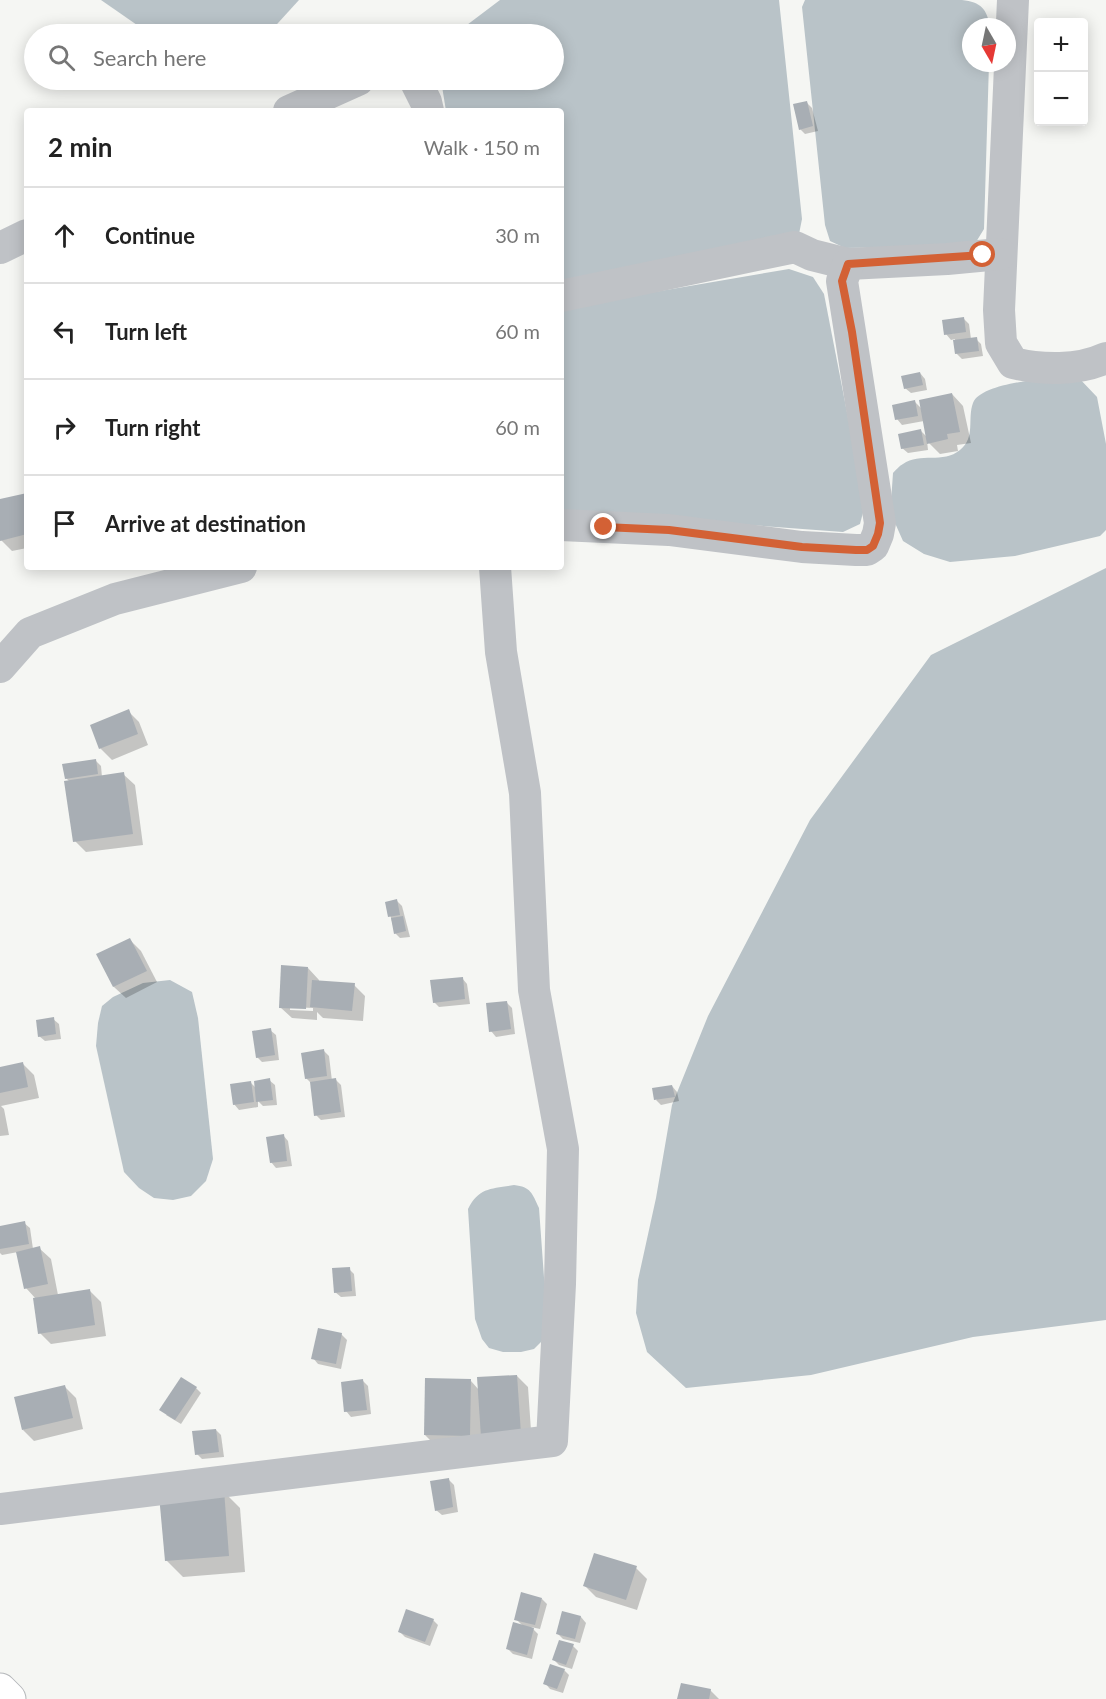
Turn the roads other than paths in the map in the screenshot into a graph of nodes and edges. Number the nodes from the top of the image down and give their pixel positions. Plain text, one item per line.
1 (1012, 0) edge
2 (336, 90) edge
3 (420, 90) edge
4 (296, 108) edge
5 (427, 108) edge
6 (24, 236) edge
7 (0, 248) edge
8 (1000, 254) junction
9 (848, 264) junction
10 (564, 295) edge
11 (1106, 358) edge
12 (564, 525) edge
13 (229, 570) edge
14 (495, 570) edge
15 (0, 667) edge
16 (0, 1509) edge
17 (0, 1690) edge
18 (9, 1699) edge

1 - 8 street
2 - 4 street
3 - 5 street
6 - 7 street
8 - 9 street
8 - 11 street
9 - 10 street
9 - 12 street
13 - 15 street
14 - 16 street
17 - 18 highway

